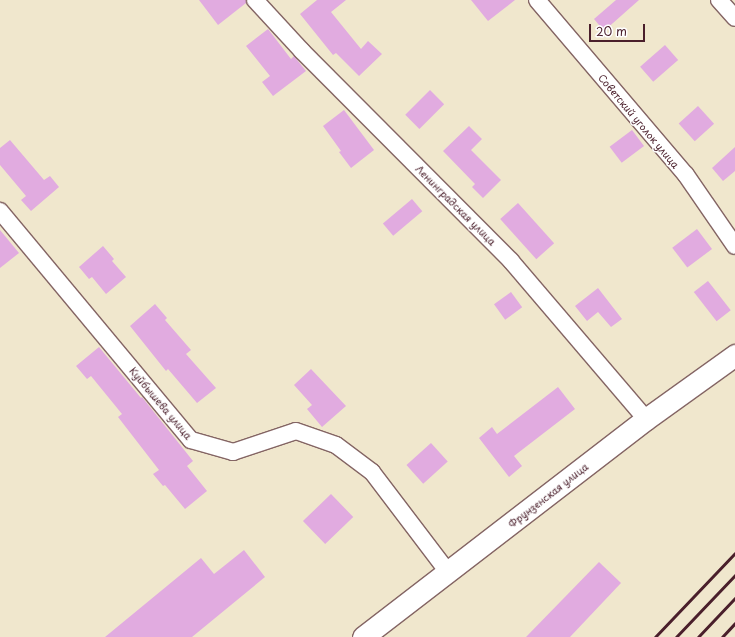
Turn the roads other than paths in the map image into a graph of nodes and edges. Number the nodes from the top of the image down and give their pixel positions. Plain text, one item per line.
1 (254, 0) edge
2 (537, 0) edge
3 (719, 0) edge
4 (735, 18) edge
5 (0, 211) edge
6 (735, 246) edge
7 (735, 355) edge
8 (646, 419) junction
9 (448, 572) junction
10 (363, 637) edge

1 - 8 street, Ленинградская улица
2 - 6 street, Советский уголок улица
3 - 4 street
5 - 9 street, Куйбышева улица
7 - 8 street, Фрунзенская улица
8 - 9 street, Фрунзенская улица
9 - 10 street, Фрунзенская улица

